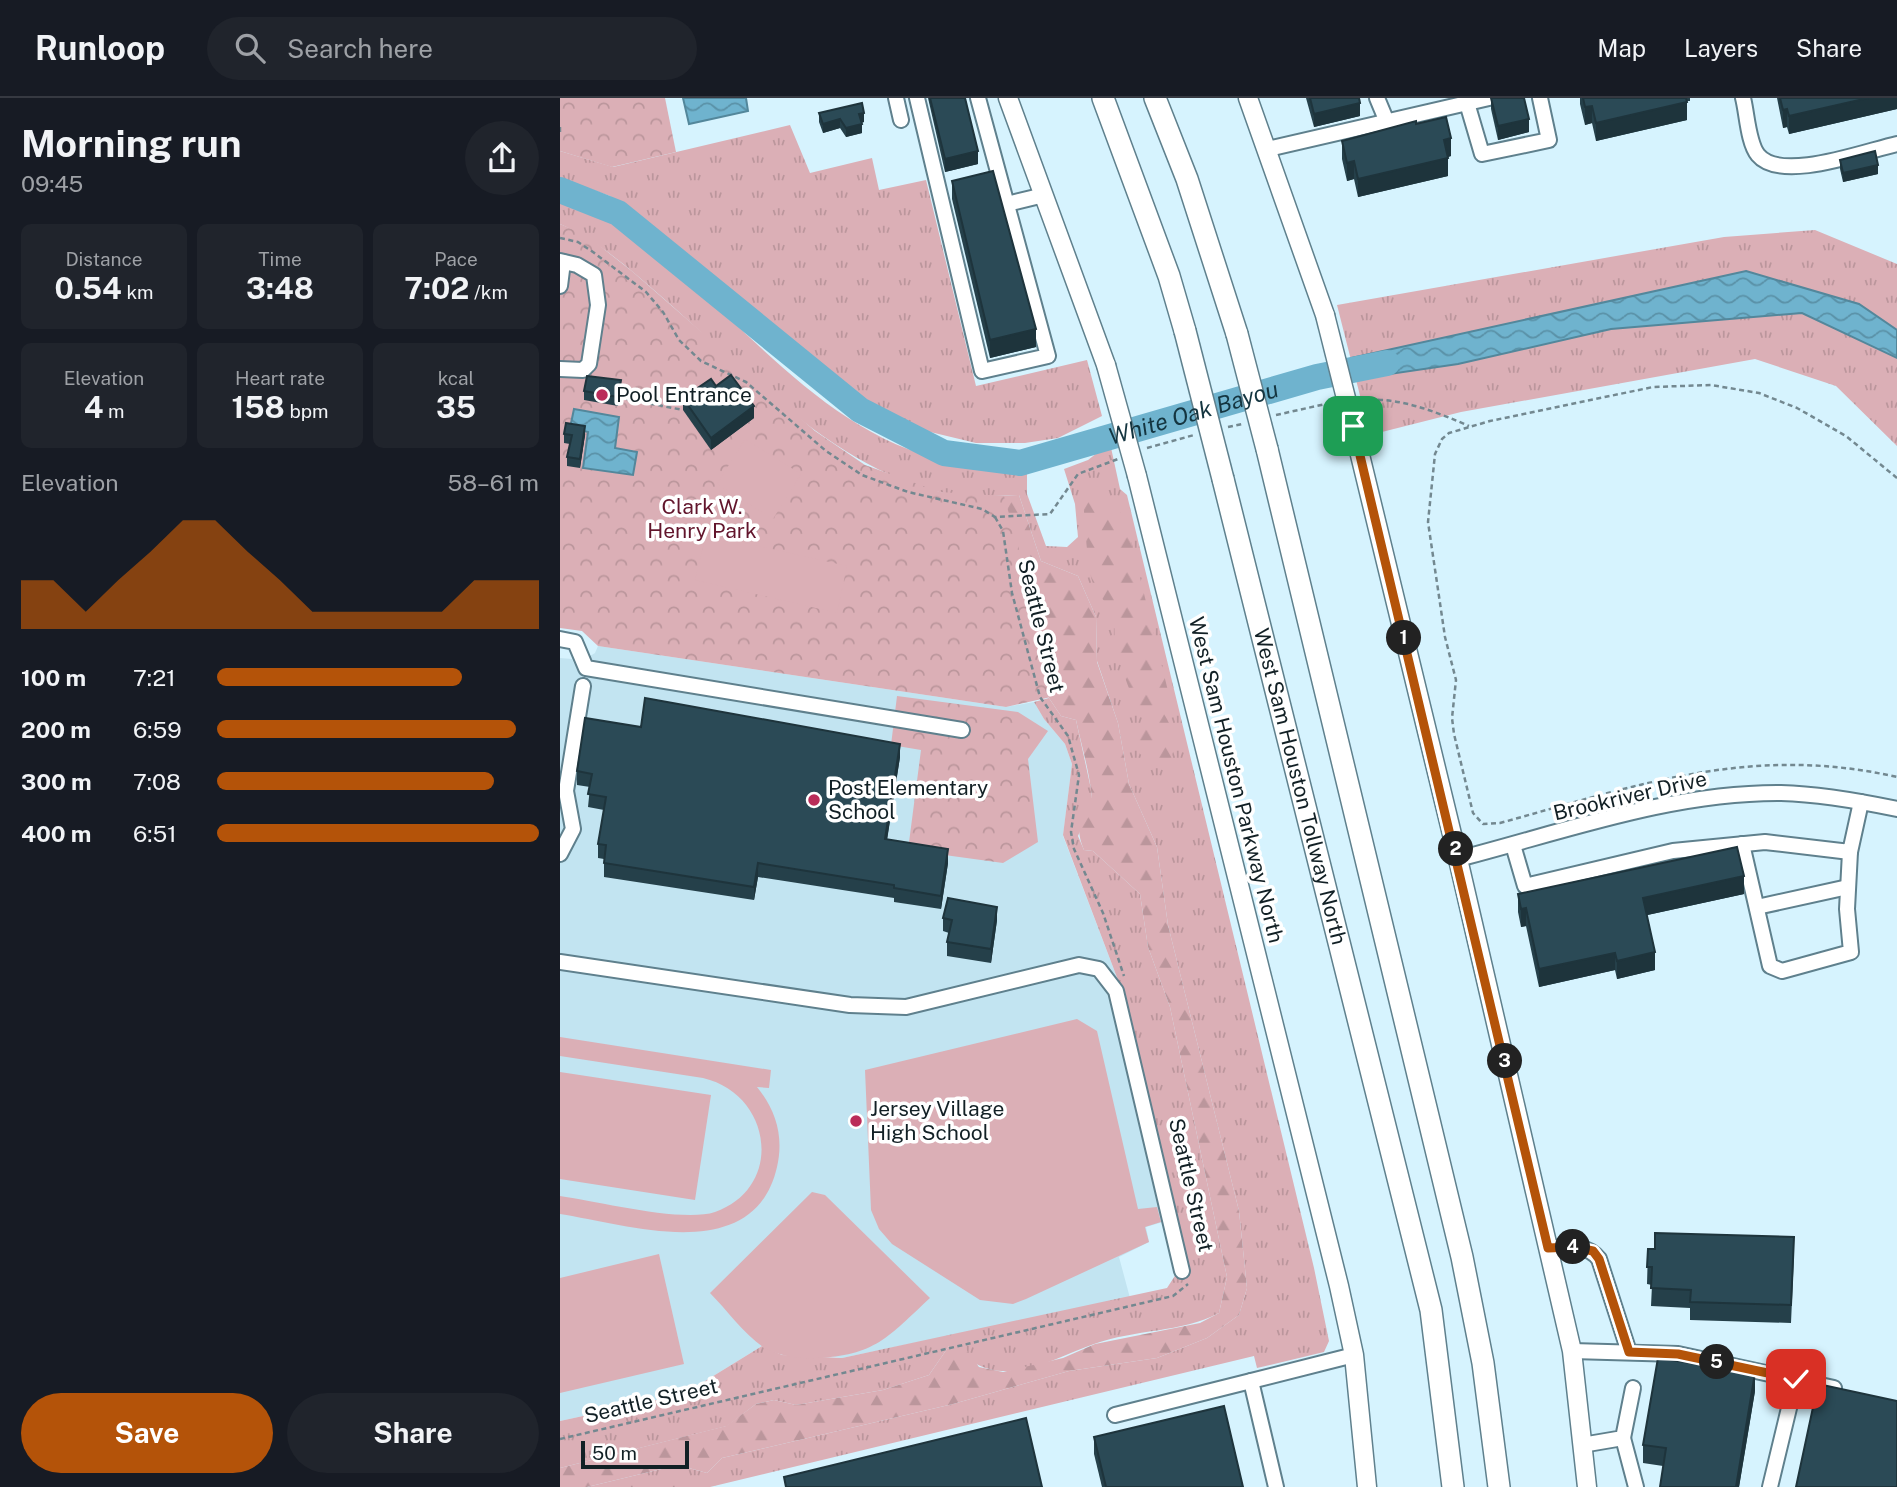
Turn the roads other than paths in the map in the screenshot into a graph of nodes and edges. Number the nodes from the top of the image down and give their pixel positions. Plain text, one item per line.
1 (896, 98) edge
2 (917, 98) edge
3 (978, 98) edge
4 (1008, 98) edge
5 (1103, 98) edge
6 (1155, 98) edge
7 (1248, 98) edge
8 (1377, 98) edge
9 (1489, 98) edge
10 (1540, 98) edge
11 (1743, 98) edge
12 (1467, 103) junction
13 (901, 120) dead end
14 (1387, 122) junction
15 (1897, 144) edge
16 (1268, 149) junction
17 (1044, 195) junction
18 (1007, 204) junction
19 (562, 261) edge
20 (560, 286) edge
21 (560, 369) edge
22 (567, 640) edge
23 (583, 686) dead end
24 (962, 730) dead end
25 (1861, 802) junction
26 (1897, 809) edge
27 (1742, 844) junction
28 (1513, 845) junction
29 (1850, 852) junction
30 (560, 853) edge
31 (1458, 859) junction
32 (1848, 887) junction
33 (1757, 907) junction
34 (560, 962) edge
35 (1548, 1248) junction
36 (1186, 1277) road end
37 (1572, 1351) junction
38 (1629, 1352) junction
39 (1354, 1355) junction
40 (1796, 1379) junction
41 (1251, 1381) junction
42 (1633, 1388) dead end
43 (1847, 1391) edge
44 (1115, 1415) dead end
45 (1623, 1438) junction
46 (1582, 1445) junction
47 (1276, 1487) edge
48 (1367, 1487) edge
49 (1453, 1487) edge
50 (1499, 1487) edge
51 (1587, 1487) edge
52 (1636, 1487) edge
53 (1770, 1487) edge

1 - 13 street
2 - 18 street
3 - 18 street
4 - 17 main road, West Sam Houston Parkway North
5 - 49 highway, West Sam Houston Tollway North, bridge
6 - 50 highway, bridge
7 - 16 main road
8 - 14 street
9 - 12 street
10 - 12 street
11 - 15 street
12 - 14 street
14 - 16 street
16 - 31 main road, bridge
17 - 18 street
17 - 39 main road, West Sam Houston Parkway North, bridge
19 - 20 street
19 - 21 street
22 - 24 street
23 - 30 street
25 - 26 street, Brookriver Drive
25 - 28 street, Brookriver Drive
25 - 29 street
27 - 28 street
27 - 29 street
27 - 33 street
28 - 31 street, Brookriver Drive
29 - 32 street
31 - 35 main road
32 - 33 street
32 - 33 street
34 - 36 street
35 - 37 main road
35 - 38 street
37 - 38 street
37 - 46 main road
38 - 40 street
39 - 41 street
39 - 48 main road, West Sam Houston Parkway North
40 - 43 street
40 - 53 street
41 - 44 street
41 - 47 street
42 - 45 street
45 - 46 street
45 - 52 street
46 - 51 main road

